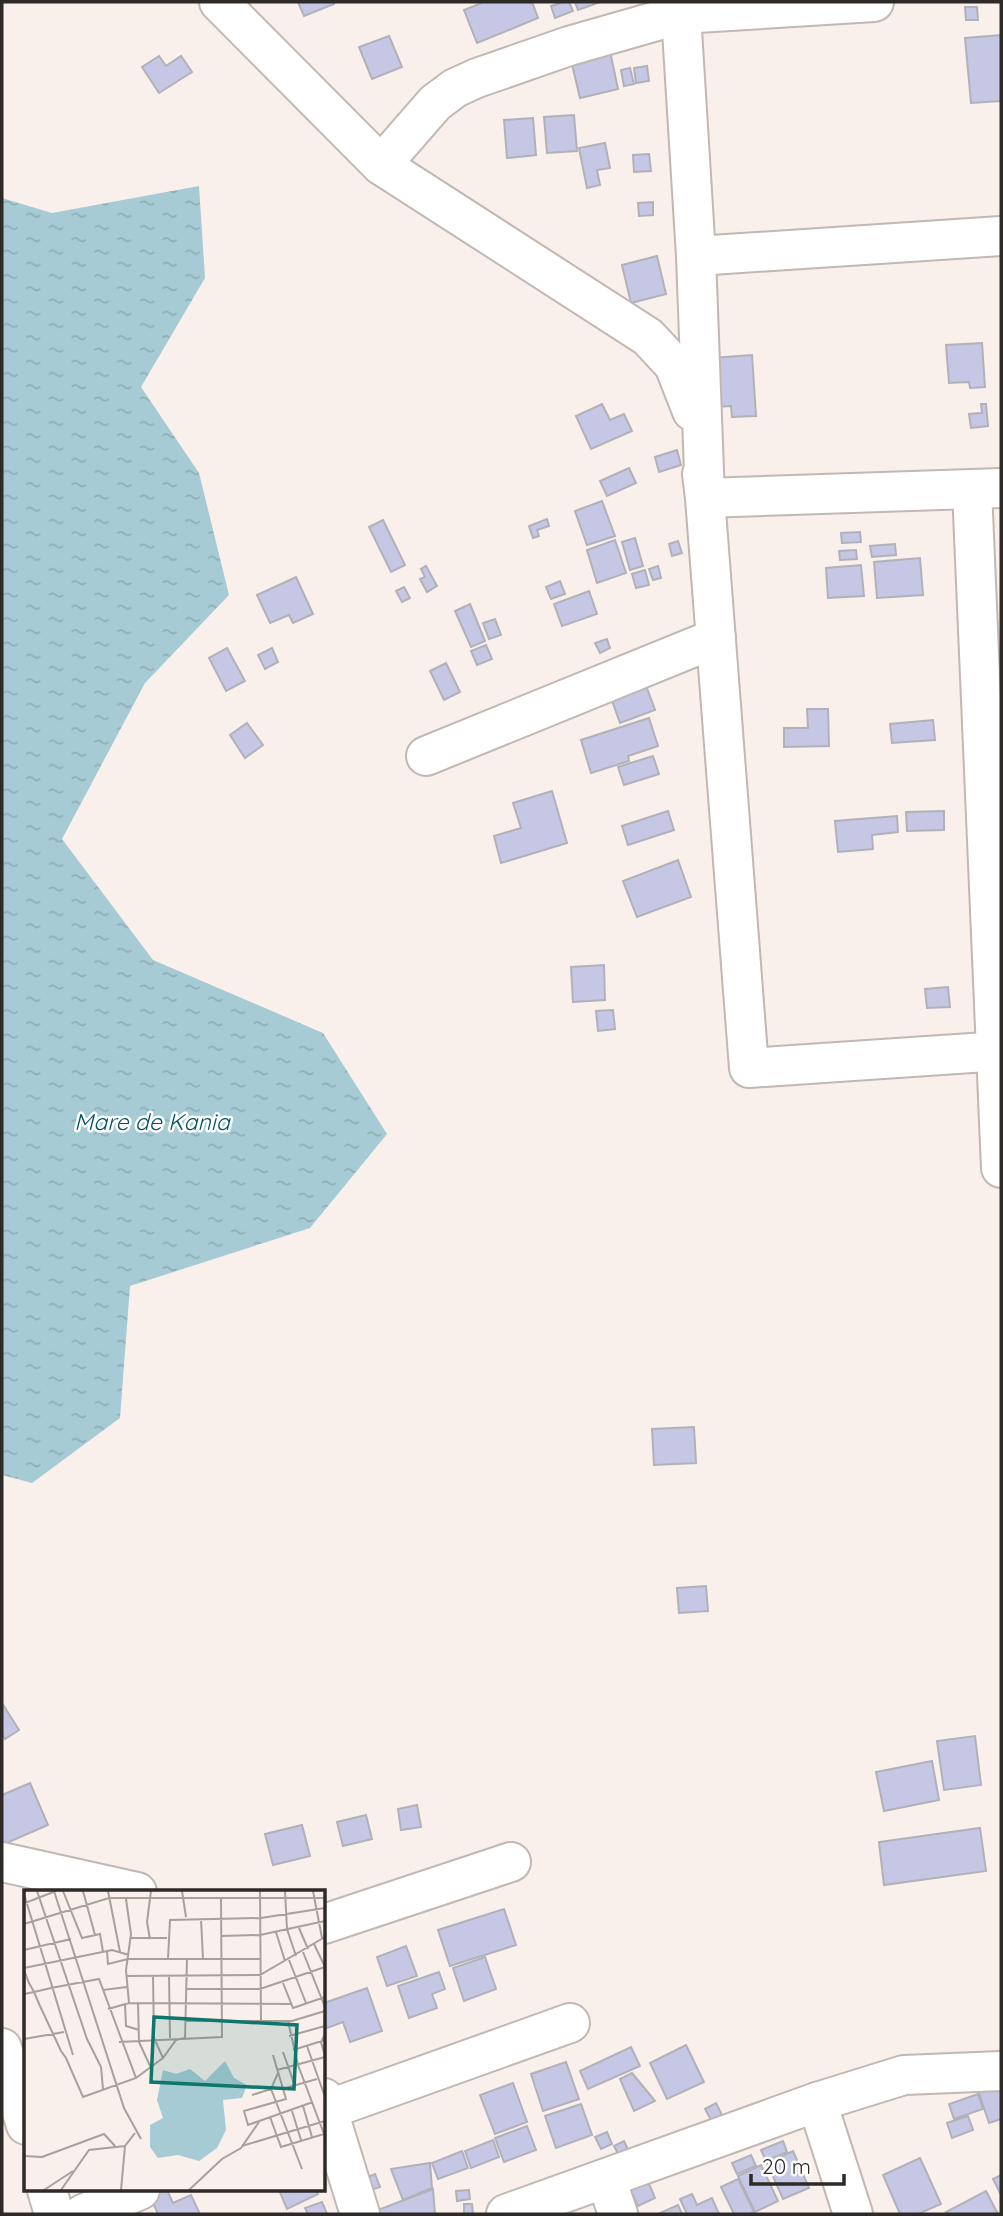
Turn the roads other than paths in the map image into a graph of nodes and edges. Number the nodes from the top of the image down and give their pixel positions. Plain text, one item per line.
1 (219, 2) edge
2 (874, 2) edge
3 (679, 8) edge
4 (380, 164) junction
5 (1001, 236) edge
6 (696, 256) junction
7 (986, 489) edge
8 (705, 498) junction
9 (716, 638) junction
10 (426, 756) dead end
11 (999, 1051) edge
12 (1001, 1168) edge
13 (2, 1862) edge
14 (511, 1862) dead end
15 (128, 1890) edge
16 (326, 1923) edge
17 (570, 2023) dead end
18 (24, 2030) edge
19 (2, 2038) edge
20 (2, 2048) edge
21 (1001, 2071) edge
22 (817, 2102) junction
23 (326, 2106) edge
24 (326, 2109) edge
25 (24, 2119) edge
26 (48, 2192) edge
27 (135, 2192) edge
28 (612, 2197) edge
29 (54, 2214) edge
30 (83, 2214) edge
31 (360, 2214) edge
32 (506, 2214) edge
33 (853, 2214) edge

1 - 4 street
2 - 3 street
3 - 4 street
3 - 6 street
4 - 8 street
5 - 6 street
6 - 8 street
7 - 8 street
7 - 11 street
8 - 9 street
9 - 10 street
9 - 11 street
11 - 12 street
13 - 15 street
14 - 16 street
17 - 23 street
18 - 19 street
20 - 25 street
21 - 22 street
22 - 28 street
22 - 33 street
24 - 31 street
26 - 29 street
27 - 30 street
28 - 32 street

